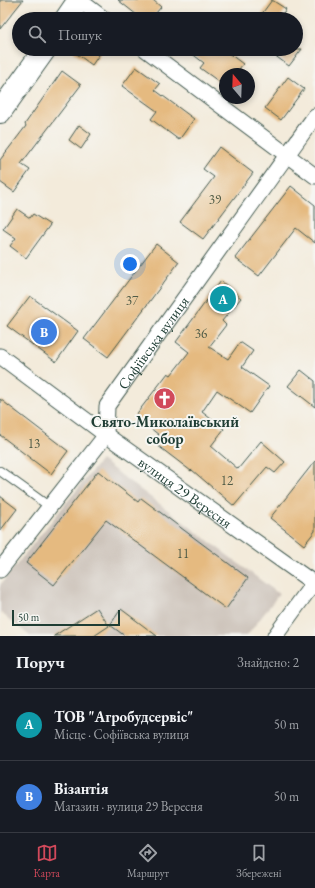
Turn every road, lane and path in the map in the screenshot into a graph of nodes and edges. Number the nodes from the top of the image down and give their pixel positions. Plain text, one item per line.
1 (79, 0) edge
2 (71, 12) edge
3 (95, 12) edge
4 (40, 56) edge
5 (154, 56) edge
6 (0, 112) edge
7 (315, 116) edge
8 (287, 154) junction
9 (315, 176) edge
10 (0, 356) edge
11 (106, 435) junction
12 (0, 471) edge
13 (50, 507) junction
14 (0, 570) edge
15 (315, 583) edge
16 (275, 636) edge

1 - 2 main road
1 - 3 street
4 - 6 main road
5 - 8 street
7 - 8 street, Софіївська вулиця
8 - 9 street
8 - 11 street, Софіївська вулиця
10 - 11 street, вулиця 29 Вересня
11 - 13 street
11 - 15 street, вулиця 29 Вересня
12 - 13 lane
13 - 14 street
15 - 16 street

